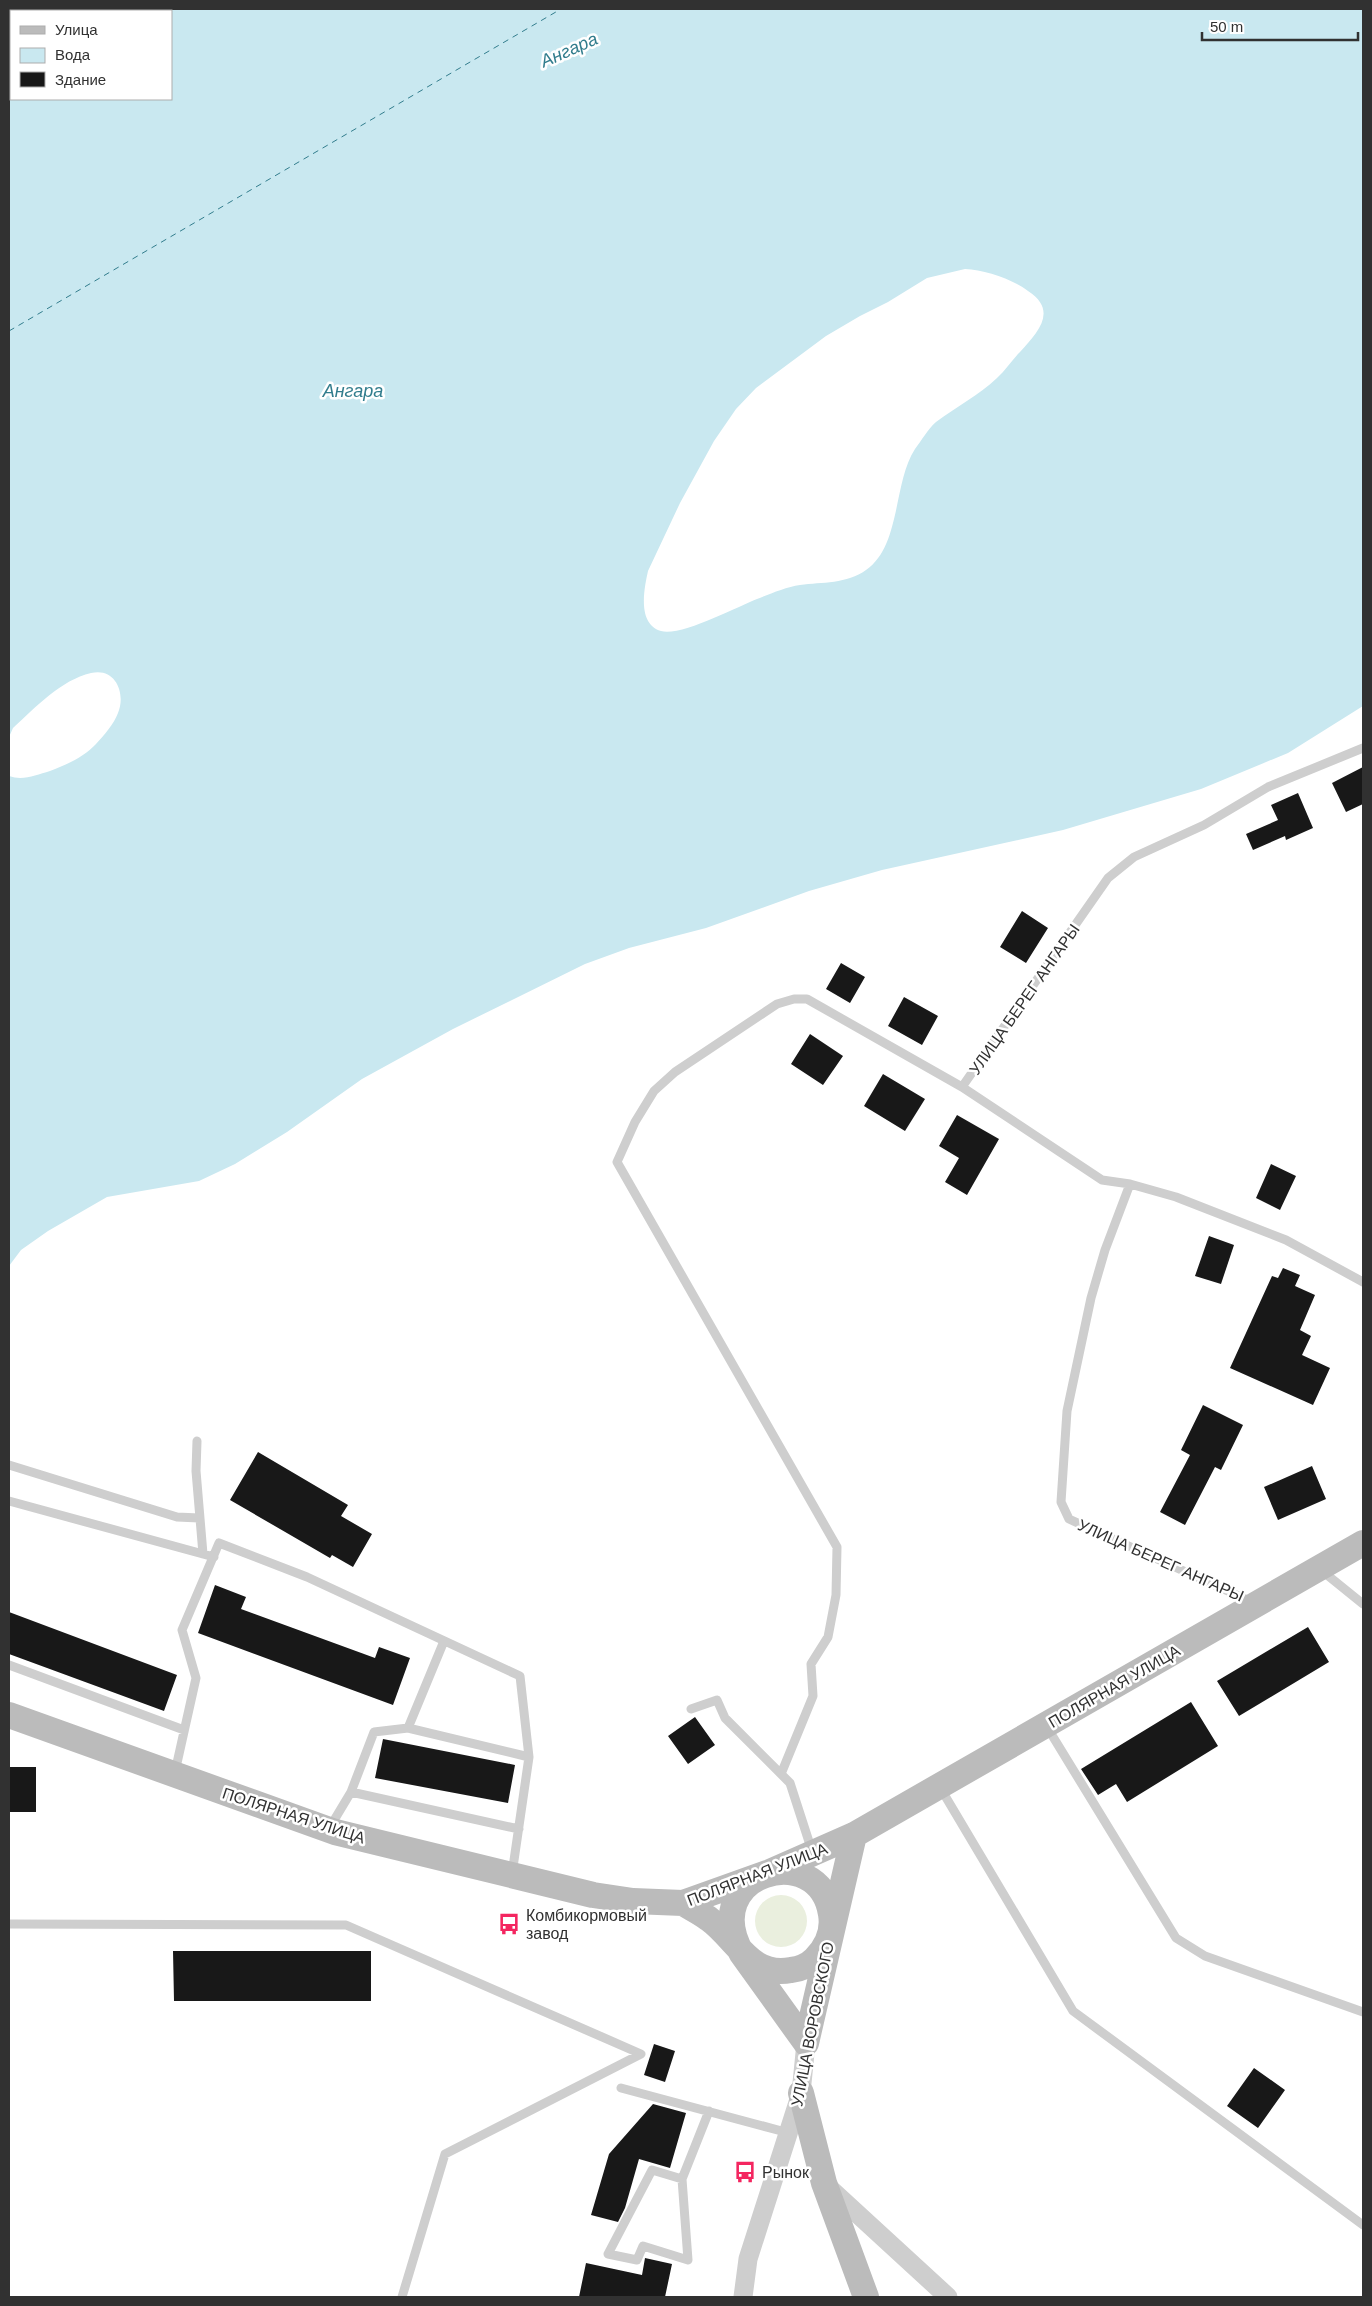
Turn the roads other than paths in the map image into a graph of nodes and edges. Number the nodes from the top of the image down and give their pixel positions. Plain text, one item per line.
1 (1363, 748) edge
2 (962, 1087) junction
3 (1130, 1184) junction
4 (1363, 1282) edge
5 (197, 1441) dead end
6 (9, 1464) edge
7 (9, 1501) edge
8 (199, 1518) junction
9 (1363, 1543) edge
10 (203, 1554) junction
11 (214, 1557) junction
12 (1319, 1568) junction
13 (1257, 1604) junction
14 (1363, 1604) edge
15 (444, 1641) junction
16 (9, 1665) edge
17 (691, 1709) dead end
18 (9, 1716) edge
19 (1046, 1725) junction
20 (408, 1728) junction
21 (184, 1730) junction
22 (529, 1757) junction
23 (175, 1774) junction
24 (781, 1774) junction
25 (939, 1787) junction
26 (351, 1792) junction
27 (519, 1829) junction
28 (329, 1830) junction
29 (854, 1836) junction
30 (812, 1854) junction
31 (770, 1872) junction
32 (512, 1875) junction
33 (683, 1903) junction
34 (9, 1924) edge
35 (829, 1937) junction
36 (742, 1954) junction
37 (1363, 2012) edge
38 (806, 2043) junction
39 (621, 2088) dead end
40 (801, 2093) junction
41 (708, 2111) junction
42 (789, 2133) junction
43 (682, 2179) junction
44 (824, 2183) junction
45 (1363, 2225) edge
46 (402, 2297) edge
47 (743, 2297) edge
48 (866, 2297) edge
49 (948, 2297) edge

1 - 2 lane, УЛИЦА БЕРЕГ АНГАРЫ
2 - 3 lane, УЛИЦА БЕРЕГ АНГАРЫ
2 - 24 lane
3 - 4 lane
3 - 13 lane, УЛИЦА БЕРЕГ АНГАРЫ
5 - 8 lane
6 - 8 lane
7 - 10 lane
8 - 10 lane
9 - 12 main road, ПОЛЯРНАЯ УЛИЦА
10 - 11 lane
11 - 15 lane
11 - 21 lane
12 - 13 main road, ПОЛЯРНАЯ УЛИЦА
12 - 14 lane
13 - 19 main road, ПОЛЯРНАЯ УЛИЦА
15 - 20 lane
15 - 22 lane
16 - 21 lane
17 - 24 lane
18 - 23 main road, ПОЛЯРНАЯ УЛИЦА
19 - 25 main road, ПОЛЯРНАЯ УЛИЦА
19 - 37 lane
20 - 22 lane
20 - 26 lane
21 - 23 lane
22 - 27 lane
23 - 28 main road, ПОЛЯРНАЯ УЛИЦА
24 - 30 lane
25 - 29 main road, ПОЛЯРНАЯ УЛИЦА
25 - 45 lane
26 - 27 lane
26 - 28 lane
27 - 32 lane
28 - 32 main road, ПОЛЯРНАЯ УЛИЦА
29 - 30 main road, ПОЛЯРНАЯ УЛИЦА
29 - 35 main road, УЛИЦА ВОРОВСКОГО
30 - 31 main road, ПОЛЯРНАЯ УЛИЦА
31 - 33 main road, ПОЛЯРНАЯ УЛИЦА
31 - 35 main road
31 - 36 main road
32 - 33 main road, ПОЛЯРНАЯ УЛИЦА
33 - 36 main road
34 - 46 lane
35 - 36 main road
35 - 38 main road, УЛИЦА ВОРОВСКОГО
36 - 38 main road
38 - 40 street, УЛИЦА ВОРОВСКОГО
39 - 41 lane
40 - 42 street, УЛИЦА ВОРОВСКОГО
40 - 44 main road
41 - 42 lane
41 - 43 lane
42 - 47 street, УЛИЦА ВОРОВСКОГО
43 - 43 lane
44 - 48 main road
44 - 49 street

